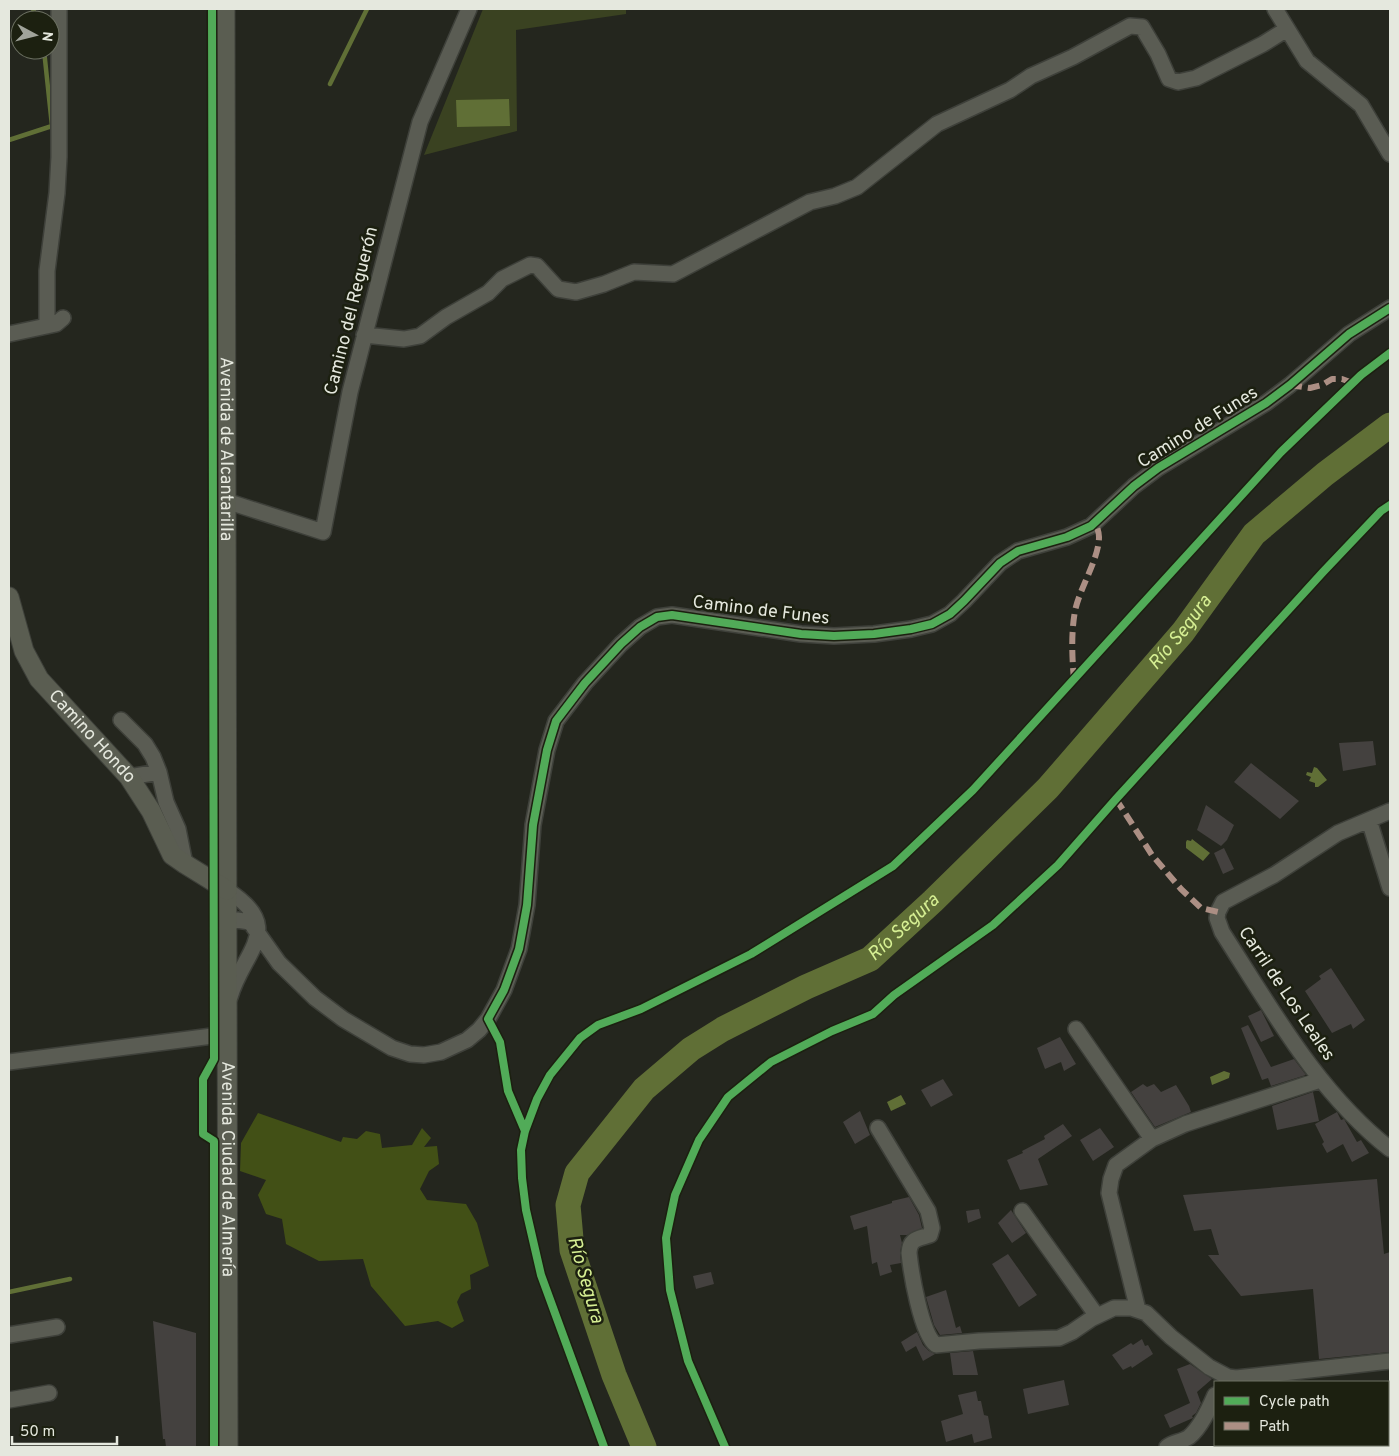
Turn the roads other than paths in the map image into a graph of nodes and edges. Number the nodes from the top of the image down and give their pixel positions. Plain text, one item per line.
1 (59, 9) edge
2 (226, 9) edge
3 (469, 9) edge
4 (1274, 9) edge
5 (1287, 30) junction
6 (1390, 154) edge
7 (1390, 308) edge
8 (63, 318) dead end
9 (47, 326) junction
10 (9, 334) edge
11 (364, 335) junction
12 (226, 501) junction
13 (9, 598) edge
14 (121, 720) dead end
15 (159, 772) junction
16 (129, 777) junction
17 (1390, 811) edge
18 (1369, 820) junction
19 (227, 842) junction
20 (187, 865) junction
21 (1390, 888) edge
22 (227, 890) junction
23 (227, 924) junction
24 (257, 931) junction
25 (279, 963) junction
26 (240, 971) junction
27 (228, 1006) junction
28 (1076, 1029) dead end
29 (228, 1034) junction
30 (9, 1062) edge
31 (1320, 1080) junction
32 (878, 1128) dead end
33 (1152, 1139) junction
34 (1390, 1149) edge
35 (1022, 1211) dead end
36 (1138, 1310) junction
37 (1097, 1316) junction
38 (57, 1327) dead end
39 (9, 1335) edge
40 (1390, 1361) edge
41 (1233, 1380) edge
42 (49, 1393) dead end
43 (1214, 1397) edge
44 (9, 1400) edge
45 (228, 1447) edge
46 (1167, 1447) edge

1 - 9 street
2 - 12 main road, Avenida de Alcantarilla
3 - 11 street, Camino del Reguerón
4 - 5 street
5 - 6 street
5 - 11 street
7 - 25 street, Camino de Funes
8 - 9 street
9 - 10 street
11 - 12 street, Camino del Reguerón
12 - 19 main road, Avenida de Alcantarilla
13 - 16 main road, Camino Hondo
14 - 15 street
15 - 16 street
15 - 20 street
16 - 20 main road, Camino Hondo
17 - 18 street, Carril de Los Leales
18 - 21 street
18 - 31 street, Carril de Los Leales
19 - 20 main road
19 - 22 main road, Avenida de Alcantarilla
20 - 22 main road, Camino Hondo
22 - 23 main road, Avenida Ciudad de Almería
22 - 24 street
23 - 24 street
23 - 27 main road, Avenida Ciudad de Almería
24 - 25 street, Camino de Funes
24 - 26 street
25 - 26 street
26 - 27 street
27 - 29 main road, Avenida Ciudad de Almería
28 - 33 street
29 - 30 street
29 - 45 main road, Avenida Ciudad de Almería
31 - 33 street
31 - 34 street, Carril de Los Leales
32 - 37 street
33 - 36 street
35 - 37 street
36 - 37 street
36 - 41 street
38 - 39 street
40 - 41 street
42 - 44 street
43 - 46 street

